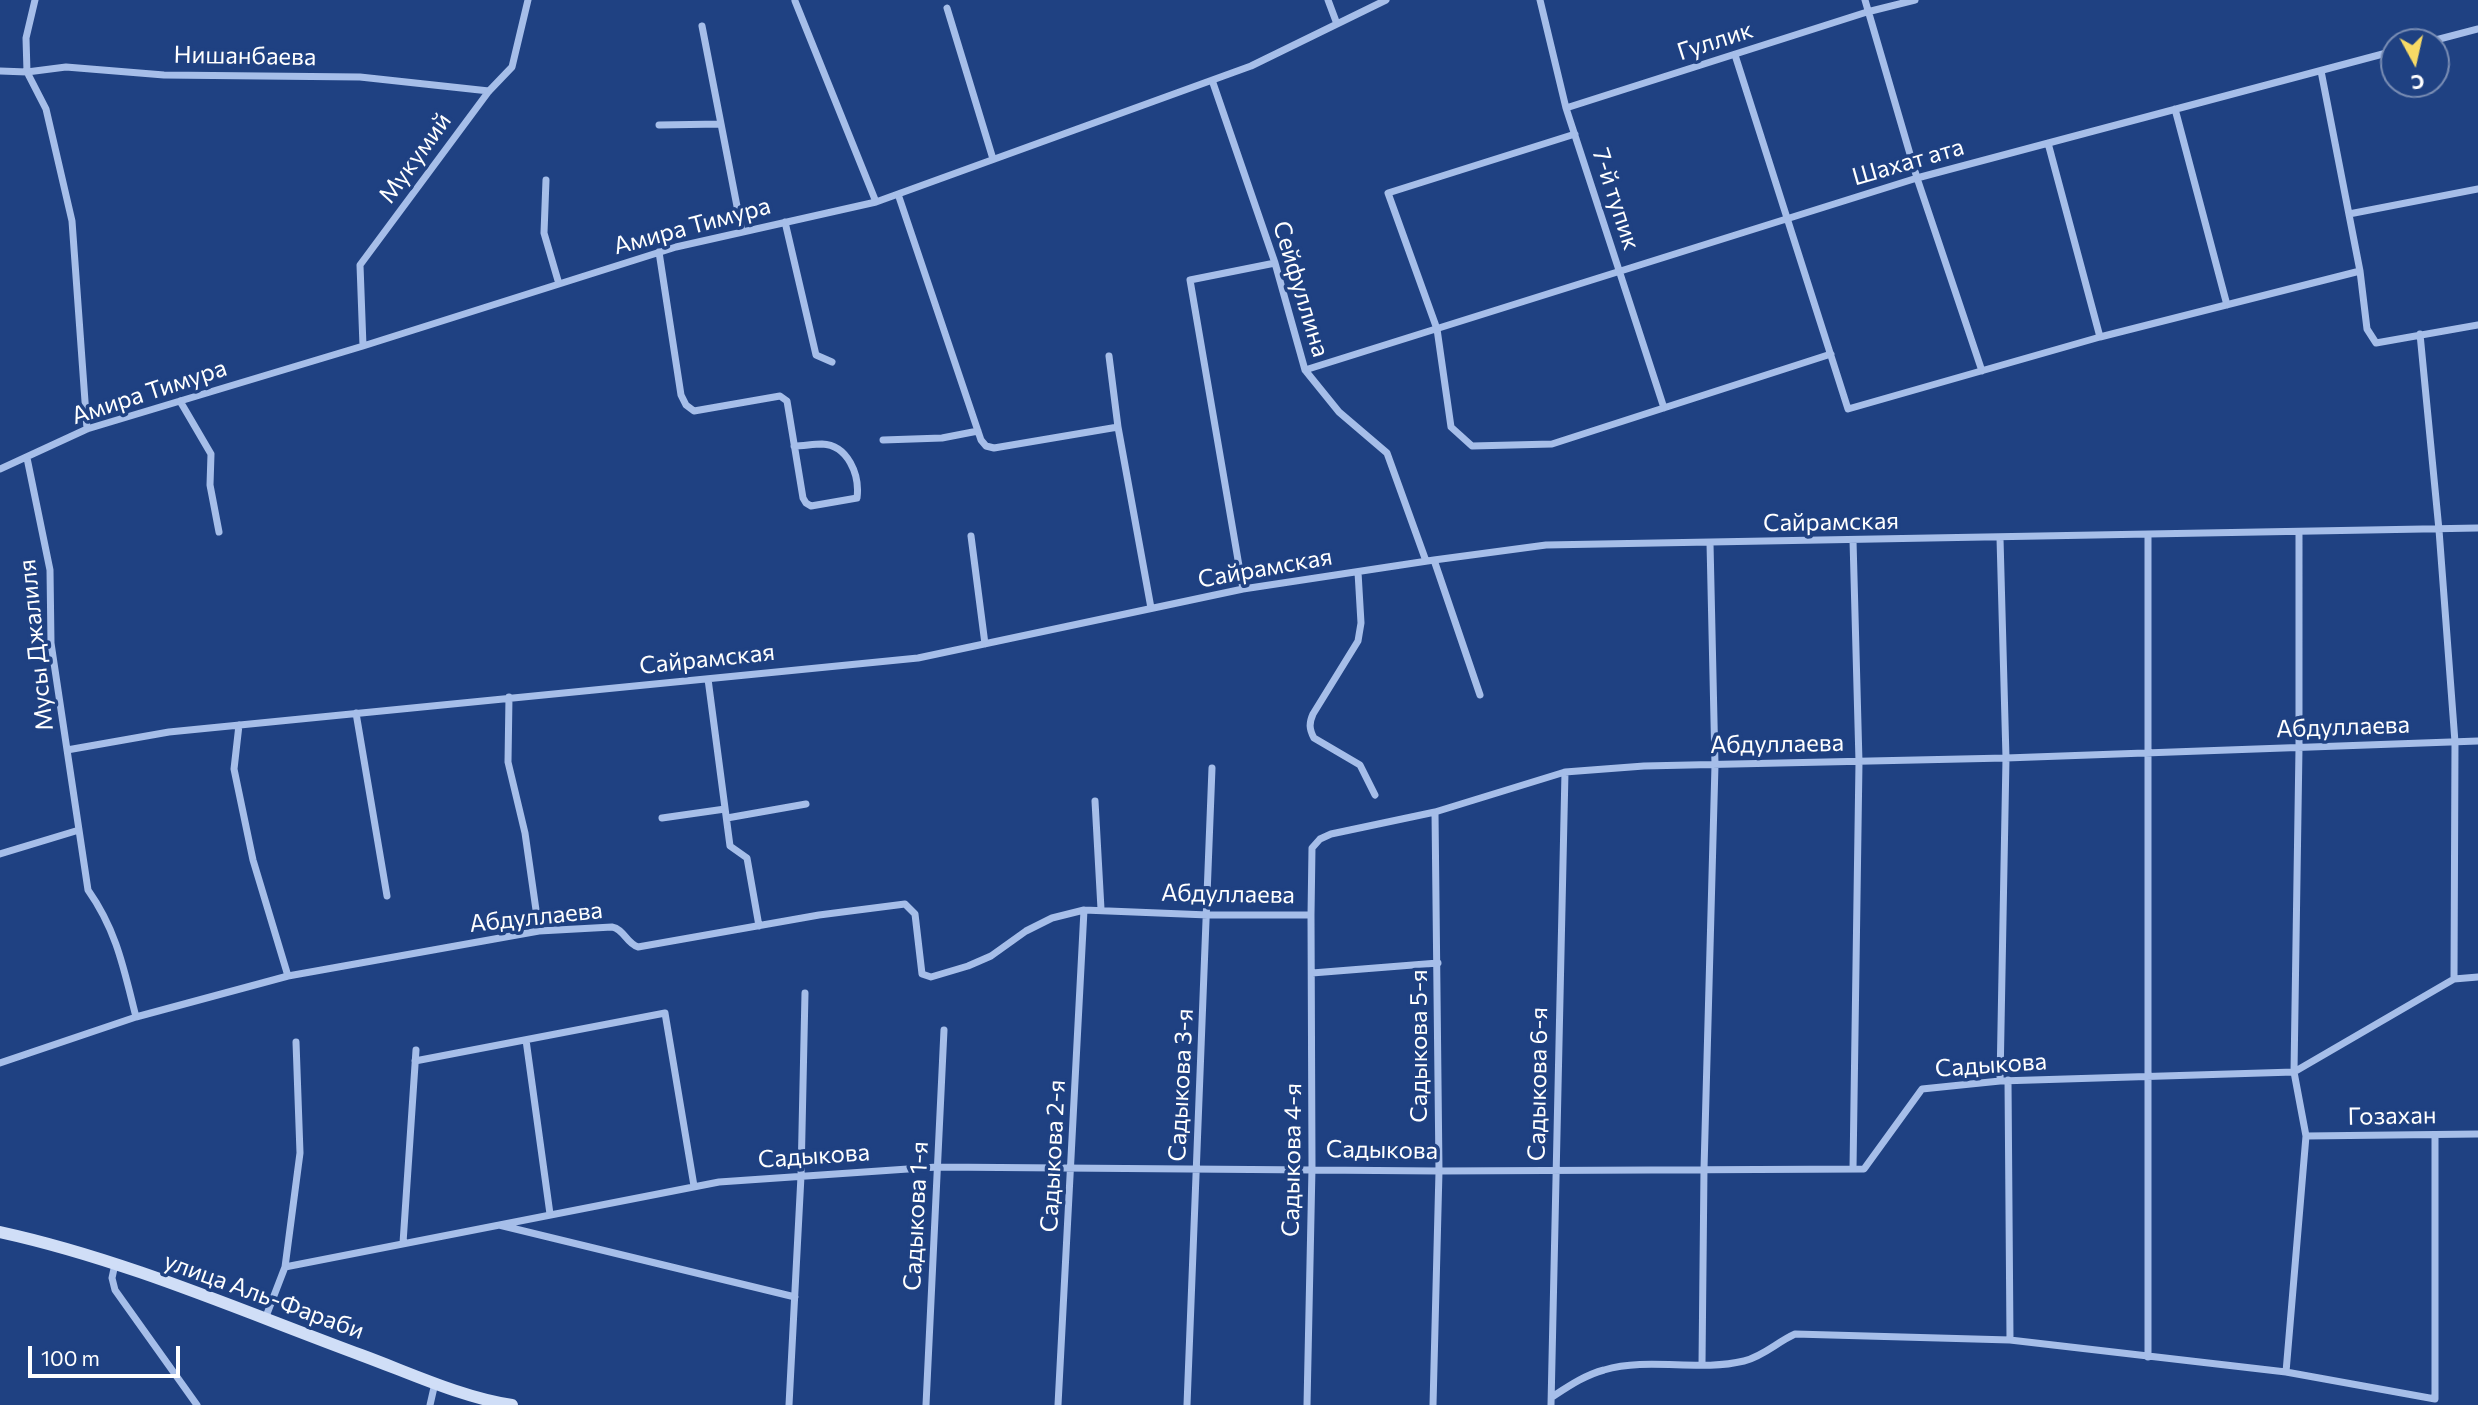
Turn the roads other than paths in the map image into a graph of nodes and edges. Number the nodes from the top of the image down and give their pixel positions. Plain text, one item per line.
1 (35, 0) edge
2 (528, 0) edge
3 (1328, 0) edge
4 (1386, 0) edge
5 (1540, 0) edge
6 (1864, 0) edge
7 (1915, 0) edge
8 (796, 1) edge
9 (947, 8) dead end
10 (1867, 12) junction
11 (1337, 24) junction
12 (702, 26) dead end
13 (2478, 29) edge
14 (2450, 36) edge
15 (1735, 55) junction
16 (2380, 55) edge
17 (0, 71) edge
18 (2320, 71) junction
19 (27, 72) junction
20 (1212, 80) junction
21 (489, 91) junction
22 (1566, 108) junction
23 (2175, 109) junction
24 (721, 124) junction
25 (659, 125) dead end
26 (1575, 134) junction
27 (2048, 143) junction
28 (993, 159) junction
29 (1917, 178) junction
30 (546, 180) dead end
31 (2478, 189) edge
32 (898, 194) junction
33 (876, 202) junction
34 (2349, 214) junction
35 (1788, 219) junction
36 (785, 222) junction
37 (742, 232) junction
38 (659, 252) junction
39 (1275, 263) junction
40 (1620, 271) junction
41 (2360, 271) junction
42 (559, 284) junction
43 (2227, 305) junction
44 (2478, 325) edge
45 (1437, 329) junction
46 (2420, 334) junction
47 (2100, 337) junction
48 (363, 346) junction
49 (1830, 354) junction
50 (1109, 356) dead end
51 (832, 362) dead end
52 (1305, 370) junction
53 (1982, 370) junction
54 (180, 401) junction
55 (1664, 408) junction
56 (1118, 428) junction
57 (87, 429) junction
58 (978, 431) junction
59 (883, 440) dead end
60 (794, 446) junction
61 (27, 458) junction
62 (0, 469) edge
63 (2478, 528) edge
64 (2439, 530) junction
65 (219, 532) dead end
66 (2299, 532) junction
67 (2147, 535) junction
68 (971, 536) dead end
69 (2000, 538) junction
70 (1853, 540) junction
71 (1710, 543) junction
72 (1430, 560) junction
73 (1358, 572) junction
74 (1243, 589) junction
75 (1151, 608) junction
76 (985, 644) junction
77 (708, 680) junction
78 (1480, 695) dead end
79 (509, 697) junction
80 (356, 713) junction
81 (239, 725) junction
82 (2478, 741) edge
83 (2455, 742) junction
84 (2299, 748) junction
85 (67, 750) junction
86 (2149, 753) junction
87 (2006, 758) junction
88 (1858, 762) junction
89 (1714, 765) junction
90 (1212, 768) dead end
91 (1565, 772) junction
92 (1375, 795) dead end
93 (1095, 801) dead end
94 (806, 804) dead end
95 (1435, 812) junction
96 (726, 813) junction
97 (662, 818) dead end
98 (79, 830) junction
99 (0, 853) edge
100 (387, 896) dead end
101 (1101, 909) junction
102 (1084, 910) junction
103 (1208, 915) junction
104 (1311, 915) junction
105 (759, 926) junction
106 (539, 931) junction
107 (1438, 963) junction
108 (1312, 973) junction
109 (288, 976) junction
110 (2478, 978) edge
111 (2454, 979) junction
112 (806, 993) dead end
113 (136, 1017) junction
114 (944, 1030) dead end
115 (526, 1040) junction
116 (296, 1042) dead end
117 (416, 1050) dead end
118 (415, 1061) junction
119 (0, 1063) edge
120 (2294, 1072) junction
121 (2146, 1076) junction
122 (2004, 1081) junction
123 (2478, 1134) edge
124 (2435, 1135) junction
125 (2306, 1136) junction
126 (937, 1167) junction
127 (1072, 1167) junction
128 (1196, 1168) junction
129 (1312, 1168) junction
130 (1853, 1169) junction
131 (1555, 1170) junction
132 (1704, 1170) junction
133 (1439, 1171) junction
134 (801, 1176) junction
135 (694, 1186) junction
136 (550, 1214) junction
137 (496, 1225) junction
138 (0, 1232) edge
139 (403, 1243) junction
140 (115, 1263) junction
141 (285, 1267) junction
142 (794, 1297) junction
143 (265, 1319) junction
144 (2010, 1340) junction
145 (2148, 1357) junction
146 (1702, 1364) junction
147 (2286, 1372) junction
148 (436, 1382) junction
149 (1552, 1401) edge
150 (197, 1405) edge
151 (430, 1405) edge
152 (512, 1405) edge
153 (789, 1405) edge
154 (926, 1405) edge
155 (1058, 1405) edge
156 (1187, 1405) edge
157 (1307, 1405) edge
158 (1433, 1405) edge

1 - 19 street
2 - 21 street, Мукумий
3 - 11 street
4 - 11 street, Амира Тимура
5 - 22 street, 7-й тупик
6 - 10 street
7 - 10 street, Гуллик
8 - 33 street
9 - 28 street
10 - 15 street, Гуллик
10 - 29 street
11 - 20 street, Амира Тимура
12 - 24 street
13 - 14 street
15 - 22 street, Гуллик
15 - 35 street
16 - 18 street, Шахат ата
17 - 19 street, Нишанбаева
18 - 23 street, Шахат ата
18 - 34 street
19 - 21 street, Нишанбаева
19 - 57 street
20 - 28 street, Амира Тимура
20 - 39 street, Сейфуллина
21 - 48 street, Мукумий
22 - 26 street, 7-й тупик
23 - 27 street, Шахат ата
23 - 43 street
24 - 25 street
24 - 37 street
26 - 40 street, 7-й тупик
26 - 45 street
27 - 29 street, Шахат ата
27 - 47 street
28 - 32 street, Амира Тимура
29 - 35 street, Шахат ата
29 - 53 street
30 - 42 street
31 - 34 street
32 - 33 street, Амира Тимура
32 - 58 street
33 - 36 street, Амира Тимура
34 - 41 street
35 - 40 street, Шахат ата
35 - 49 street
36 - 37 street, Амира Тимура
36 - 51 street
37 - 38 street, Амира Тимура
38 - 42 street, Амира Тимура
38 - 60 street
39 - 52 street, Сейфуллина
39 - 74 street
40 - 45 street, Шахат ата
40 - 55 street, 7-й тупик
41 - 43 street
41 - 46 street
42 - 48 street, Амира Тимура
43 - 47 street
44 - 46 street
45 - 52 street, Шахат ата
45 - 55 street
46 - 64 street
47 - 53 street
48 - 54 street, Амира Тимура
49 - 53 street
49 - 55 street
50 - 56 street
52 - 72 street, Сейфуллина
54 - 57 street, Амира Тимура
54 - 65 street
56 - 58 street
56 - 75 street
57 - 61 street, Амира Тимура
58 - 59 street
60 - 60 street
61 - 62 street, Амира Тимура
61 - 85 street, Мусы Джалиля
63 - 64 street, Сайрамская
64 - 66 street, Сайрамская
64 - 83 street
66 - 67 street, Сайрамская
66 - 84 street
67 - 69 street, Сайрамская
67 - 86 street
68 - 76 street
69 - 70 street, Сайрамская
69 - 87 street
70 - 71 street, Сайрамская
70 - 88 street
71 - 72 street, Сайрамская
71 - 89 street
72 - 73 street, Сайрамская
72 - 78 street, Сейфуллина
73 - 74 street, Сайрамская
73 - 92 street
74 - 75 street, Сайрамская
75 - 76 street, Сайрамская
76 - 77 street, Сайрамская
77 - 79 street, Сайрамская
77 - 96 street
79 - 80 street, Сайрамская
79 - 106 street
80 - 81 street, Сайрамская
80 - 100 street
81 - 85 street, Сайрамская
81 - 109 street
82 - 83 street, Абдуллаева
83 - 84 street, Абдуллаева
83 - 111 street
84 - 86 street, Абдуллаева
84 - 120 street
85 - 98 street, Мусы Джалиля
86 - 87 street, Абдуллаева
86 - 121 street
87 - 88 street, Абдуллаева
87 - 122 street
88 - 89 street, Абдуллаева
88 - 130 street
89 - 91 street, Абдуллаева
89 - 132 street
90 - 103 street, Садыкова 3-я
91 - 95 street, Абдуллаева
91 - 131 street, Садыкова 6-я
93 - 101 street
94 - 96 street
95 - 104 street, Абдуллаева
95 - 107 street, Садыкова 5-я
96 - 97 street
96 - 105 street
98 - 99 street
98 - 113 street, Мусы Джалиля
101 - 102 street, Абдуллаева
101 - 103 street, Абдуллаева
102 - 105 street, Абдуллаева
102 - 127 street, Садыкова 2-я
103 - 104 street, Абдуллаева
103 - 128 street, Садыкова 3-я
104 - 108 street, Садыкова 4-я
105 - 106 street, Абдуллаева
106 - 109 street, Абдуллаева
107 - 108 street
107 - 133 street, Садыкова 5-я
108 - 129 street, Садыкова 4-я
109 - 113 street, Абдуллаева
110 - 111 street, Садыкова
111 - 120 street, Садыкова
112 - 134 street
113 - 119 street, Абдуллаева
114 - 126 street, Садыкова 1-я
115 - 118 street
115 - 135 street
115 - 136 street
116 - 141 street
117 - 118 street
118 - 139 street
120 - 121 street, Садыкова
120 - 125 street
121 - 122 street, Садыкова
121 - 145 street
122 - 130 street, Садыкова
122 - 144 street
123 - 124 street, Гозахан
124 - 125 street, Гозахан
124 - 147 street
125 - 147 street
126 - 127 street, Садыкова
126 - 134 street, Садыкова
126 - 154 street, Садыкова 1-я
127 - 128 street, Садыкова
127 - 155 street, Садыкова 2-я
128 - 129 street, Садыкова
128 - 156 street, Садыкова 3-я
129 - 133 street, Садыкова
129 - 157 street, Садыкова 4-я
130 - 132 street, Садыкова
131 - 132 street, Садыкова
131 - 133 street, Садыкова
131 - 149 street, Садыкова 6-я
132 - 146 street
133 - 158 street, Садыкова 5-я
134 - 135 street, Садыкова
134 - 142 street
135 - 136 street, Садыкова
136 - 137 street, Садыкова
137 - 139 street, Садыкова
137 - 142 street
138 - 140 main road, улица Аль-Фараби
139 - 141 street, Садыкова
140 - 143 main road, улица Аль-Фараби
140 - 150 street
141 - 143 street
142 - 153 street
143 - 148 main road, улица Аль-Фараби
144 - 145 street
144 - 146 street
145 - 147 street
146 - 149 street
148 - 151 street
148 - 152 main road, улица Аль-Фараби

